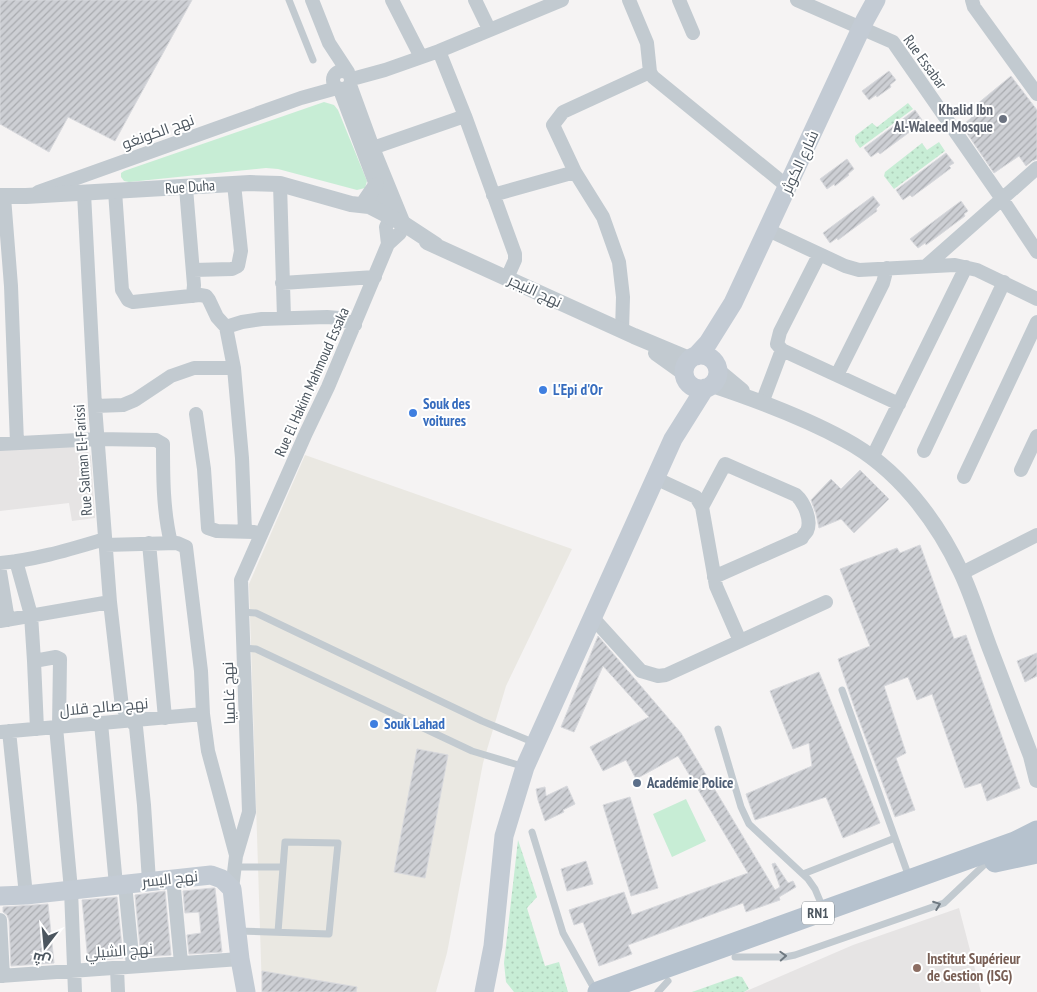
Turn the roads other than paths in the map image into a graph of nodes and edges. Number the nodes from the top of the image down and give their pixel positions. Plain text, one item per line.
1 (289, 0) edge
2 (312, 0) edge
3 (392, 0) edge
4 (475, 0) edge
5 (562, 0) edge
6 (629, 0) edge
7 (679, 0) edge
8 (797, 0) edge
9 (868, 0) edge
10 (876, 0) edge
11 (972, 0) edge
12 (532, 5) edge
13 (863, 24) junction
14 (489, 29) junction
15 (693, 33) dead end
16 (439, 51) junction
17 (421, 57) junction
18 (313, 60) dead end
19 (650, 72) junction
20 (342, 81) junction
21 (1037, 94) edge
22 (465, 116) junction
23 (368, 150) junction
24 (1037, 168) edge
25 (575, 172) junction
26 (234, 184) junction
27 (280, 184) junction
28 (376, 185) junction
29 (788, 187) junction
30 (186, 188) junction
31 (115, 191) junction
32 (84, 193) junction
33 (492, 195) junction
34 (2, 196) edge
35 (26, 196) junction
36 (1002, 199) junction
37 (357, 204) junction
38 (394, 229) junction
39 (768, 230) junction
40 (1037, 252) edge
41 (820, 255) junction
42 (926, 266) junction
43 (966, 267) junction
44 (887, 268) junction
45 (193, 270) junction
46 (375, 277) junction
47 (507, 278) junction
48 (1004, 282) junction
49 (282, 283) junction
50 (193, 296) junction
51 (1037, 299) edge
52 (733, 303) junction
53 (284, 318) junction
54 (1037, 322) edge
55 (355, 325) junction
56 (226, 327) junction
57 (628, 334) junction
58 (782, 350) junction
59 (689, 367) junction
60 (234, 368) junction
61 (837, 375) junction
62 (713, 377) junction
63 (757, 400) junction
64 (899, 404) junction
65 (95, 406) junction
66 (196, 414) dead end
67 (1037, 436) edge
68 (98, 439) junction
69 (673, 439) junction
70 (17, 443) junction
71 (0, 444) edge
72 (924, 451) dead end
73 (872, 458) junction
74 (1021, 470) dead end
75 (964, 477) dead end
76 (655, 478) junction
77 (702, 507) junction
78 (245, 531) junction
79 (263, 532) junction
80 (1037, 535) edge
81 (105, 542) junction
82 (171, 543) junction
83 (149, 544) junction
84 (16, 561) junction
85 (0, 563) edge
86 (0, 572) edge
87 (962, 573) junction
88 (714, 576) junction
89 (0, 583) edge
90 (110, 602) junction
91 (826, 602) dead end
92 (241, 612) junction
93 (31, 615) junction
94 (592, 617) junction
95 (4, 621) edge
96 (740, 641) junction
97 (243, 648) junction
98 (34, 661) junction
99 (842, 690) dead end
100 (203, 714) junction
101 (165, 718) junction
102 (132, 721) junction
103 (101, 724) junction
104 (58, 727) junction
105 (37, 729) junction
106 (718, 729) dead end
107 (4, 732) edge
108 (536, 743) junction
109 (1034, 761) edge
110 (525, 767) junction
111 (1037, 780) edge
112 (1037, 830) edge
113 (532, 832) dead end
114 (895, 838) junction
115 (1037, 853) edge
116 (235, 861) junction
117 (283, 867) junction
118 (803, 874) junction
119 (173, 878) junction
120 (910, 880) junction
121 (149, 881) junction
122 (121, 884) junction
123 (232, 889) junction
124 (71, 890) junction
125 (26, 895) junction
126 (0, 896) edge
127 (824, 911) junction
128 (0, 920) edge
129 (238, 931) junction
130 (278, 932) junction
131 (493, 946) junction
132 (240, 959) junction
133 (181, 963) junction
134 (133, 966) junction
135 (117, 968) junction
136 (74, 971) junction
137 (2, 976) edge
138 (663, 986) edge
139 (75, 992) edge
140 (118, 992) edge
141 (246, 992) edge
142 (484, 992) edge
143 (499, 992) edge
144 (597, 992) edge
145 (638, 992) edge

1 - 18 lane
2 - 20 street
3 - 17 street
4 - 14 street
5 - 12 street, نهج الكونغو
6 - 19 street
7 - 15 street
8 - 13 street, Rue Essabar
9 - 13 main road, شارع الكوثر
10 - 13 main road, شارع الكوثر
11 - 21 street
12 - 14 street, نهج الكونغو
13 - 29 main road, شارع الكوثر
13 - 36 street, Rue Essabar
14 - 16 street, نهج الكونغو
16 - 17 street, نهج الكونغو
16 - 22 street
17 - 20 street, نهج الكونغو
19 - 25 street
19 - 29 street
20 - 23 street
20 - 35 street, نهج الكونغو
22 - 23 street
22 - 33 street
23 - 28 street
23 - 38 street
24 - 36 street
25 - 33 street
25 - 57 street
26 - 27 street, Rue Duha
26 - 30 street, Rue Duha
26 - 45 street
27 - 37 street, Rue Duha
27 - 49 street
28 - 37 street
28 - 38 street
29 - 39 main road, شارع الكوثر
30 - 31 street, Rue Duha
30 - 45 street
31 - 32 street, Rue Duha
31 - 50 street
32 - 35 street, Rue Duha
32 - 65 street, Rue Salman El-Farissi
33 - 47 street
34 - 35 street, Rue Duha
34 - 70 street
36 - 40 street, Rue Essabar
36 - 42 street
37 - 38 street, Rue Duha
38 - 46 street, Rue El Hakim Mahmoud Essaka
38 - 47 street, نهج النيجر
39 - 41 street
39 - 52 main road, شارع الكوثر
41 - 44 street
41 - 58 street
42 - 43 street
42 - 44 street
43 - 48 street
43 - 64 street
44 - 61 street
45 - 50 street
46 - 49 street
46 - 55 street, Rue El Hakim Mahmoud Essaka
47 - 57 street, نهج النيجر
48 - 51 street
48 - 72 street
49 - 53 street
50 - 56 street
52 - 59 main road, شارع الكوثر
52 - 62 main road, شارع الكوثر
53 - 55 street
53 - 56 street
54 - 75 street
55 - 79 street, Rue El Hakim Mahmoud Essaka
56 - 60 street
57 - 59 street, نهج النيجر
58 - 61 street
58 - 63 street
59 - 62 main road
59 - 62 main road
59 - 69 main road
60 - 65 street
60 - 78 street
61 - 64 street
62 - 63 street
62 - 69 main road, شارع الكوثر
63 - 73 street
64 - 73 street
65 - 68 street, Rue Salman El-Farissi
66 - 78 street
67 - 74 street
68 - 70 street
68 - 81 street, Rue Salman El-Farissi
68 - 82 street
69 - 76 main road
70 - 71 street
73 - 87 street
76 - 77 street
76 - 94 main road
77 - 88 street
77 - 88 street
78 - 79 street
79 - 92 street, نهج غامبيا
80 - 87 street
81 - 83 street
81 - 84 street
81 - 90 street, Rue Salman El-Farissi
82 - 83 street
82 - 100 street
83 - 101 street
84 - 85 street
84 - 93 street
86 - 89 street
87 - 109 street
88 - 96 street
89 - 95 street
90 - 93 street
90 - 102 street, Rue Salman El-Farissi
91 - 96 street
92 - 97 street, نهج غامبيا
92 - 108 lane
93 - 95 street
93 - 98 street
94 - 96 street
94 - 108 main road
97 - 110 lane
97 - 116 street, نهج غامبيا
98 - 104 street
98 - 105 street
99 - 114 lane
100 - 101 street, نهج صالح قلال
100 - 116 street
101 - 102 street, نهج صالح قلال
102 - 103 street, نهج صالح قلال
102 - 121 street, Rue Salman El-Farissi
103 - 104 street, نهج صالح قلال
103 - 122 street
104 - 105 street, نهج صالح قلال
104 - 124 street
105 - 107 street, نهج صالح قلال
106 - 118 lane
107 - 125 street
108 - 110 main road
109 - 111 street
110 - 131 main road
112 - 120 main road, RN1
113 - 144 lane
114 - 118 lane
114 - 120 lane
138 -> 115 main road, RN1
116 - 117 lane
116 - 123 street
117 - 130 lane
117 - 130 lane
118 - 127 lane
119 - 121 main road, نهج اليسر
119 - 123 main road, نهج اليسر
119 - 133 street
120 - 127 main road, RN1
121 - 122 main road, نهج اليسر
122 - 124 main road, نهج اليسر
122 - 134 street
123 - 129 main road
124 - 125 main road, نهج اليسر
124 - 136 street
125 - 126 main road, نهج اليسر
127 - 144 main road, RN1
128 - 137 street
129 - 130 lane
129 - 132 main road
131 - 142 main road
131 - 143 main road
132 - 133 street, نهج الشيلي
132 - 141 main road
133 - 134 street, نهج الشيلي
134 - 135 street, نهج الشيلي
135 - 136 street, نهج الشيلي
135 - 140 street
136 - 137 street, نهج الشيلي
136 - 139 street
138 - 145 main road, RN1

